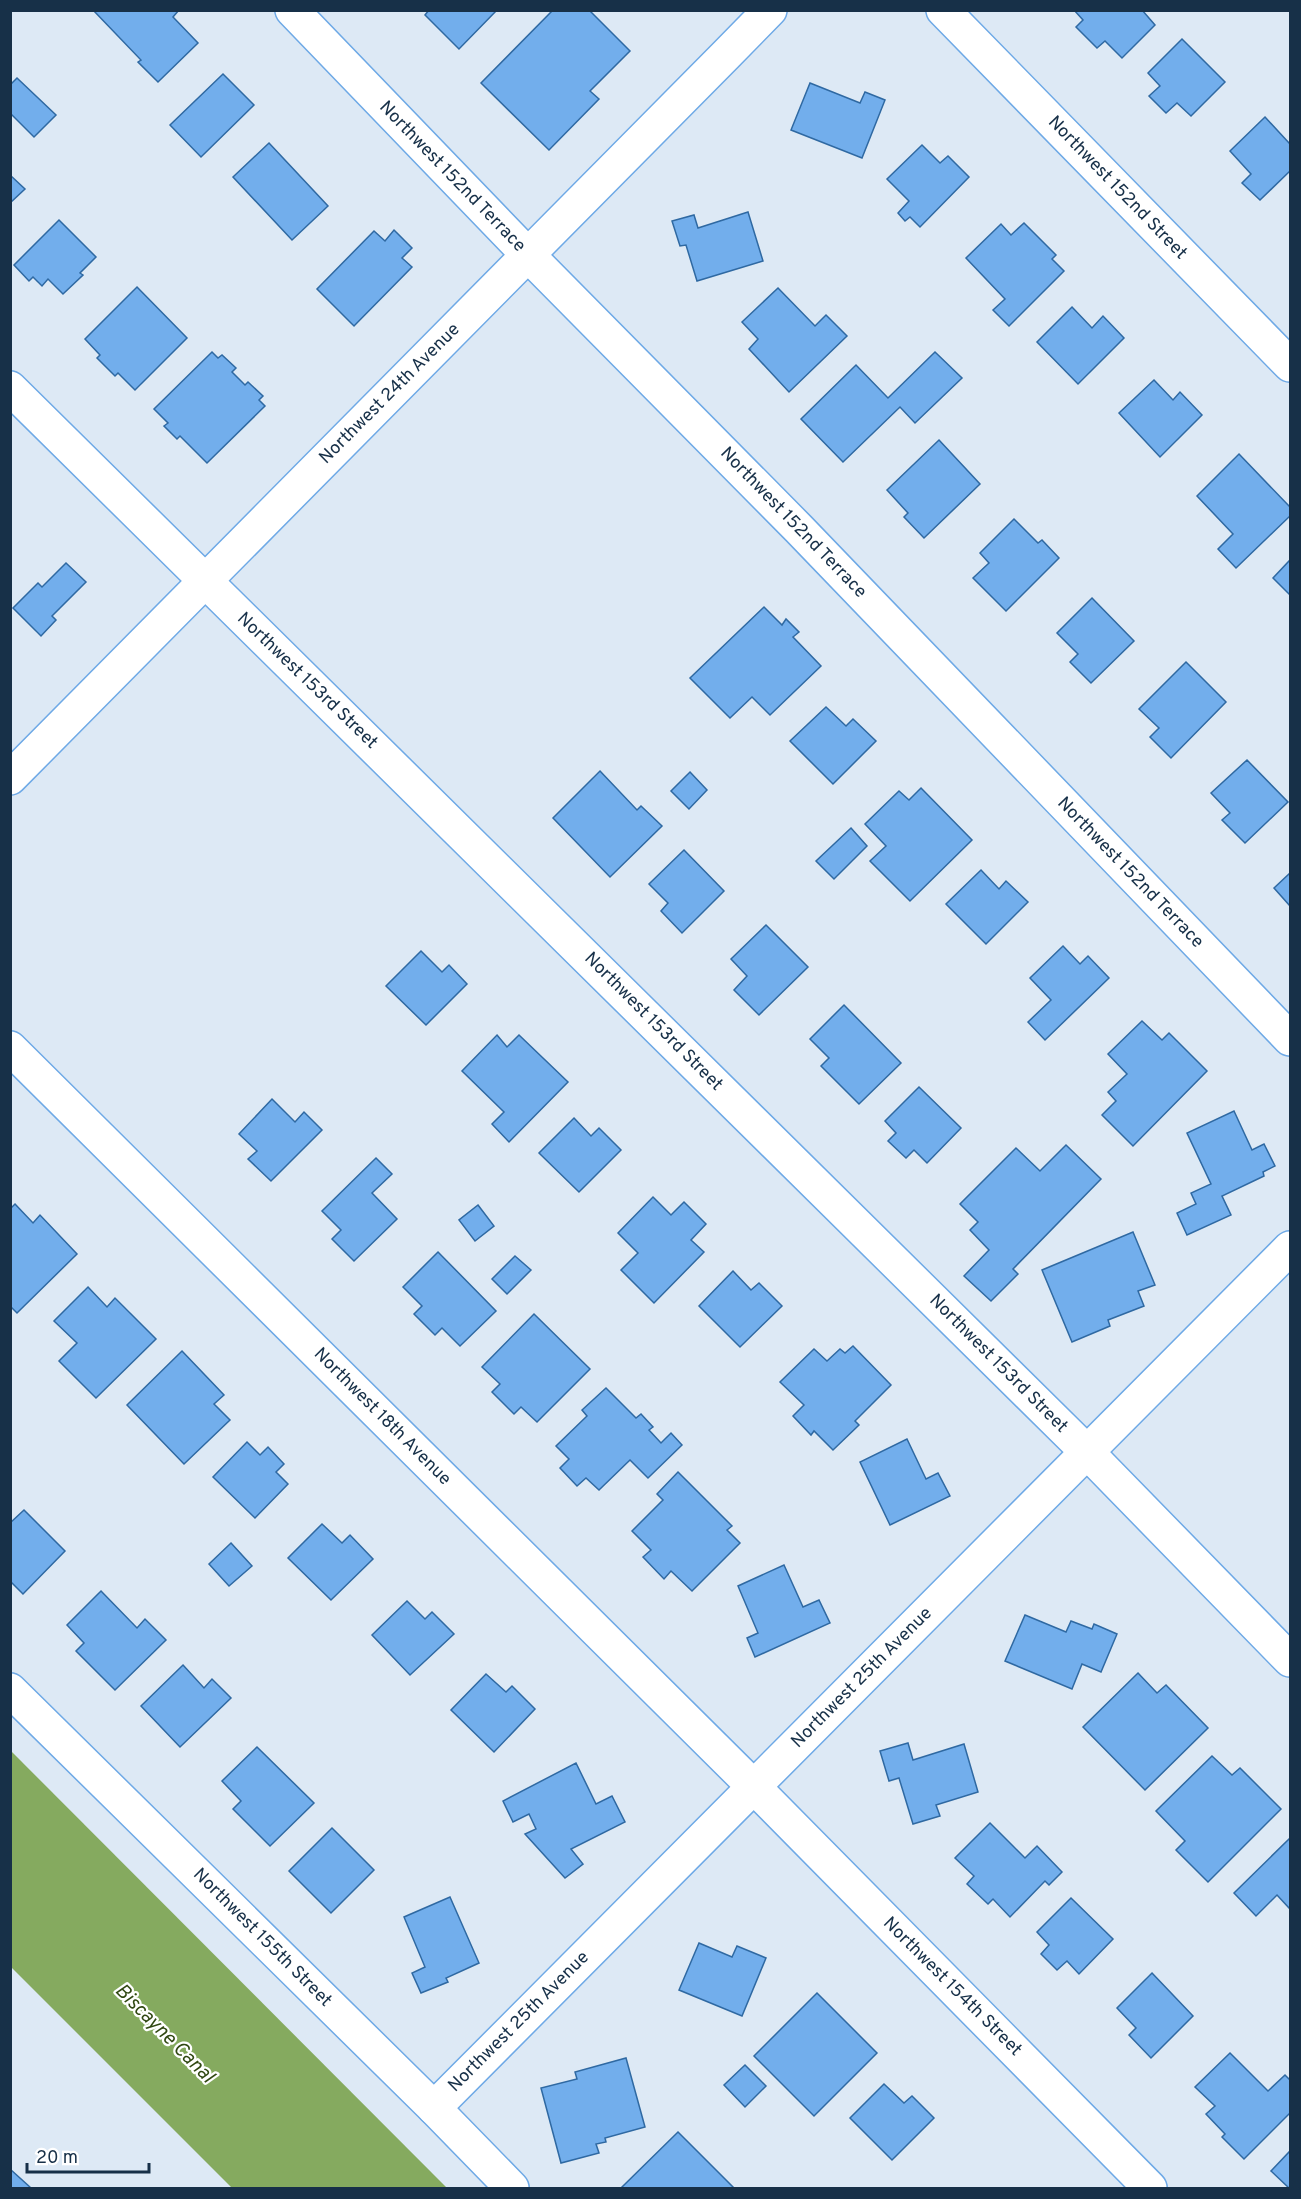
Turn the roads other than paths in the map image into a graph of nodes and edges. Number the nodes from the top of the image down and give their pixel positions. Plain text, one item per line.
1 (292, 10) edge
2 (770, 10) edge
3 (943, 10) edge
4 (529, 256) junction
5 (1290, 365) edge
6 (10, 388) edge
7 (204, 580) junction
8 (10, 778) edge
9 (1290, 1039) edge
10 (10, 1048) edge
11 (1290, 1248) edge
12 (1087, 1452) junction
13 (1290, 1660) edge
14 (10, 1690) edge
15 (753, 1786) junction
16 (434, 2108) junction
17 (512, 2188) edge
18 (1150, 2188) edge

1 - 4 street, Northwest 152nd Terrace
2 - 4 street, Northwest 24th Avenue
3 - 5 street, Northwest 152nd Street
4 - 7 street, Northwest 24th Avenue
4 - 9 street, Northwest 152nd Terrace
6 - 7 street, Northwest 153rd Street
7 - 8 street, Northwest 24th Avenue
7 - 12 street, Northwest 153rd Street
10 - 15 street, Northwest 18th Avenue
11 - 12 street, Northwest 25th Avenue
12 - 13 street, Northwest 153rd Street
12 - 15 street, Northwest 25th Avenue
14 - 16 street, Northwest 155th Street
15 - 16 street, Northwest 25th Avenue
15 - 18 street, Northwest 154th Street
16 - 17 street, Northwest 155th Street

